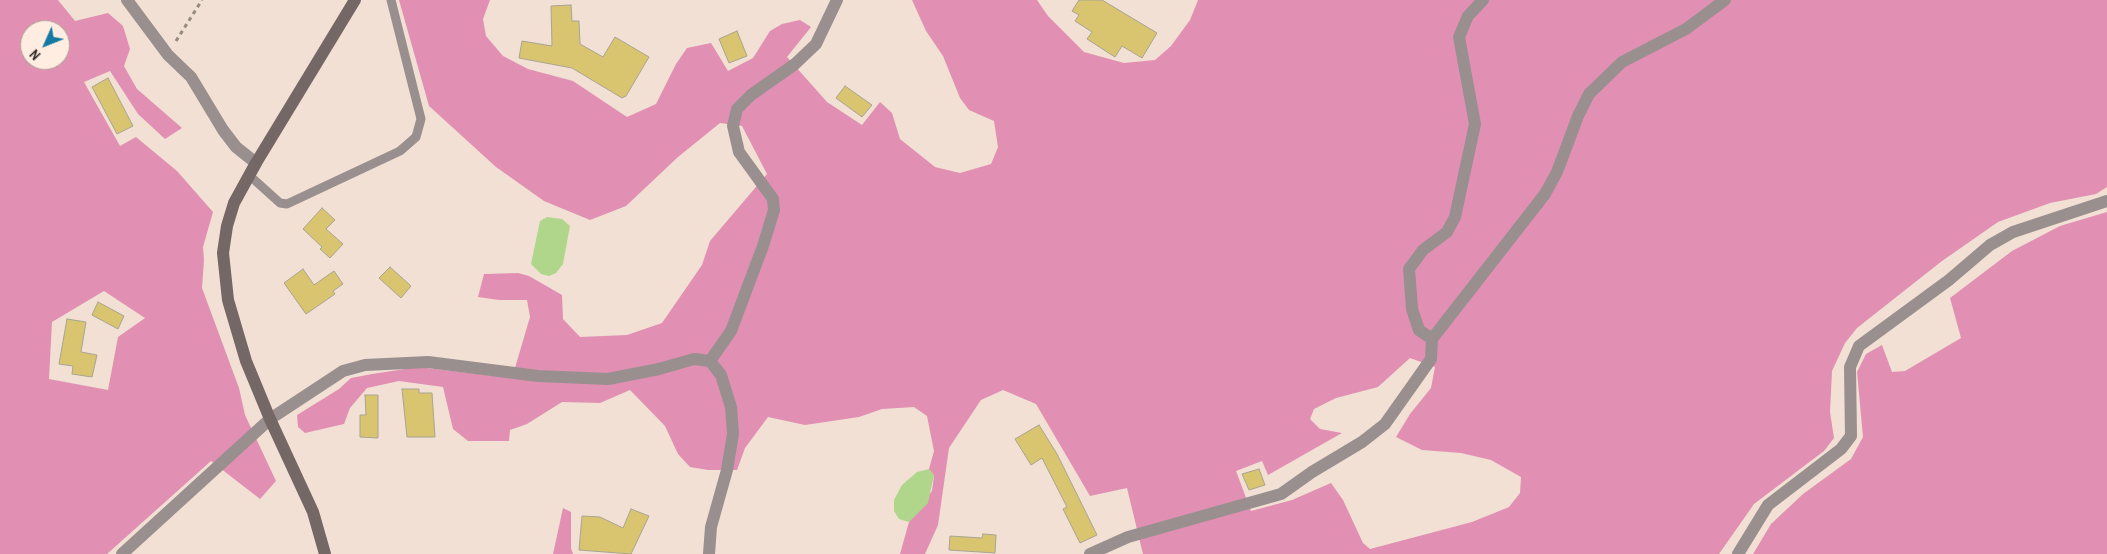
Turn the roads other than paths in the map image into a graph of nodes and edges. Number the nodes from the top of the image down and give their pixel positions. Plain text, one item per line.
1 (127, 0) edge
2 (355, 0) edge
3 (391, 0) edge
4 (837, 0) edge
5 (1484, 0) edge
6 (1726, 0) edge
7 (256, 163) junction
8 (250, 176) junction
9 (2107, 201) edge
10 (1432, 339) junction
11 (710, 360) junction
12 (270, 419) junction
13 (122, 554) edge
14 (325, 554) edge
15 (709, 554) edge
16 (1090, 554) edge
17 (1738, 554) edge

1 - 7 street
2 - 7 street
3 - 8 lane
4 - 11 street
5 - 10 street
6 - 10 street
7 - 8 street
8 - 12 street
9 - 17 street
10 - 16 street
11 - 12 street
11 - 15 street
12 - 13 street
12 - 14 street

